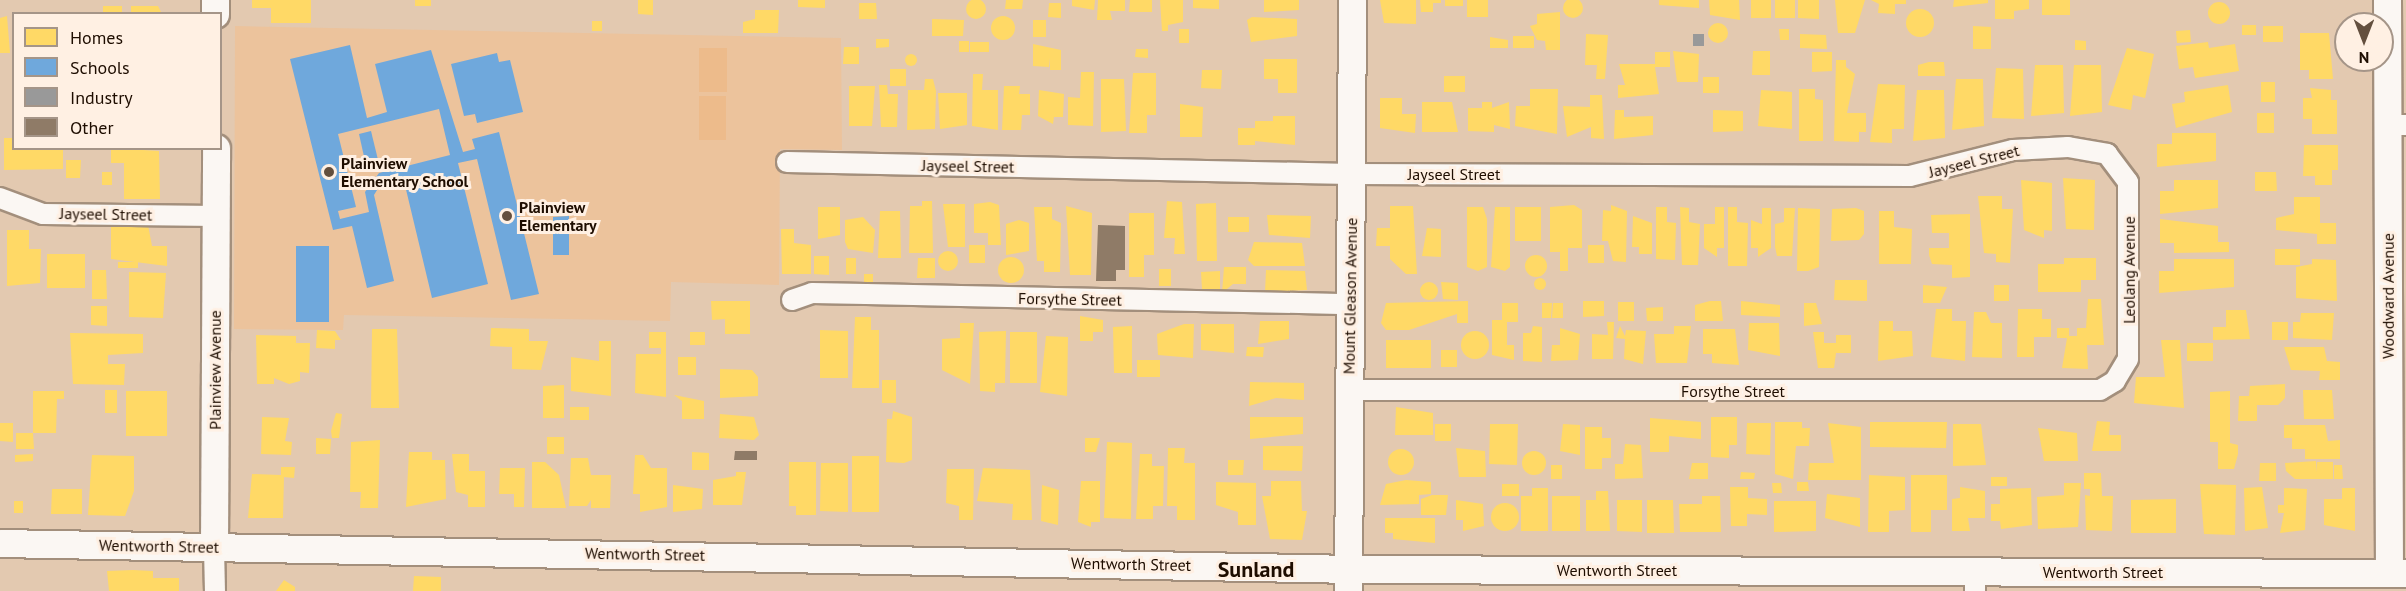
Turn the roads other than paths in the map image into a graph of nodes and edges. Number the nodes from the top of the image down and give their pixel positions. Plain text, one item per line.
1 (1352, 0) edge
2 (2387, 0) edge
3 (2397, 125) edge
4 (216, 150) edge
5 (2114, 159) joint
6 (787, 162) dead end
7 (1351, 174) junction
8 (0, 198) edge
9 (216, 216) junction
10 (792, 300) dead end
11 (1350, 304) junction
12 (2115, 381) joint
13 (1349, 390) junction
14 (0, 543) edge
15 (214, 548) junction
16 (2395, 579) edge
17 (1348, 580) edge
18 (1975, 581) edge
19 (214, 591) edge

1 - 7 street, Mount Gleason Avenue
2 - 3 street, Woodward Avenue
3 - 16 street, Woodward Avenue
4 - 9 street, Plainview Avenue
5 - 7 street, Jayseel Street
5 - 12 street, Leolang Avenue
6 - 7 street, Jayseel Street
7 - 11 street, Mount Gleason Avenue
8 - 9 street, Jayseel Street
9 - 15 street, Plainview Avenue
10 - 11 street, Forsythe Street
11 - 13 street, Mount Gleason Avenue
12 - 13 street, Forsythe Street
13 - 17 street, Mount Gleason Avenue
14 - 15 street, Wentworth Street
15 - 17 street, Wentworth Street
15 - 19 street, Plainview Avenue
16 - 18 street, Wentworth Street
17 - 18 street, Wentworth Street

